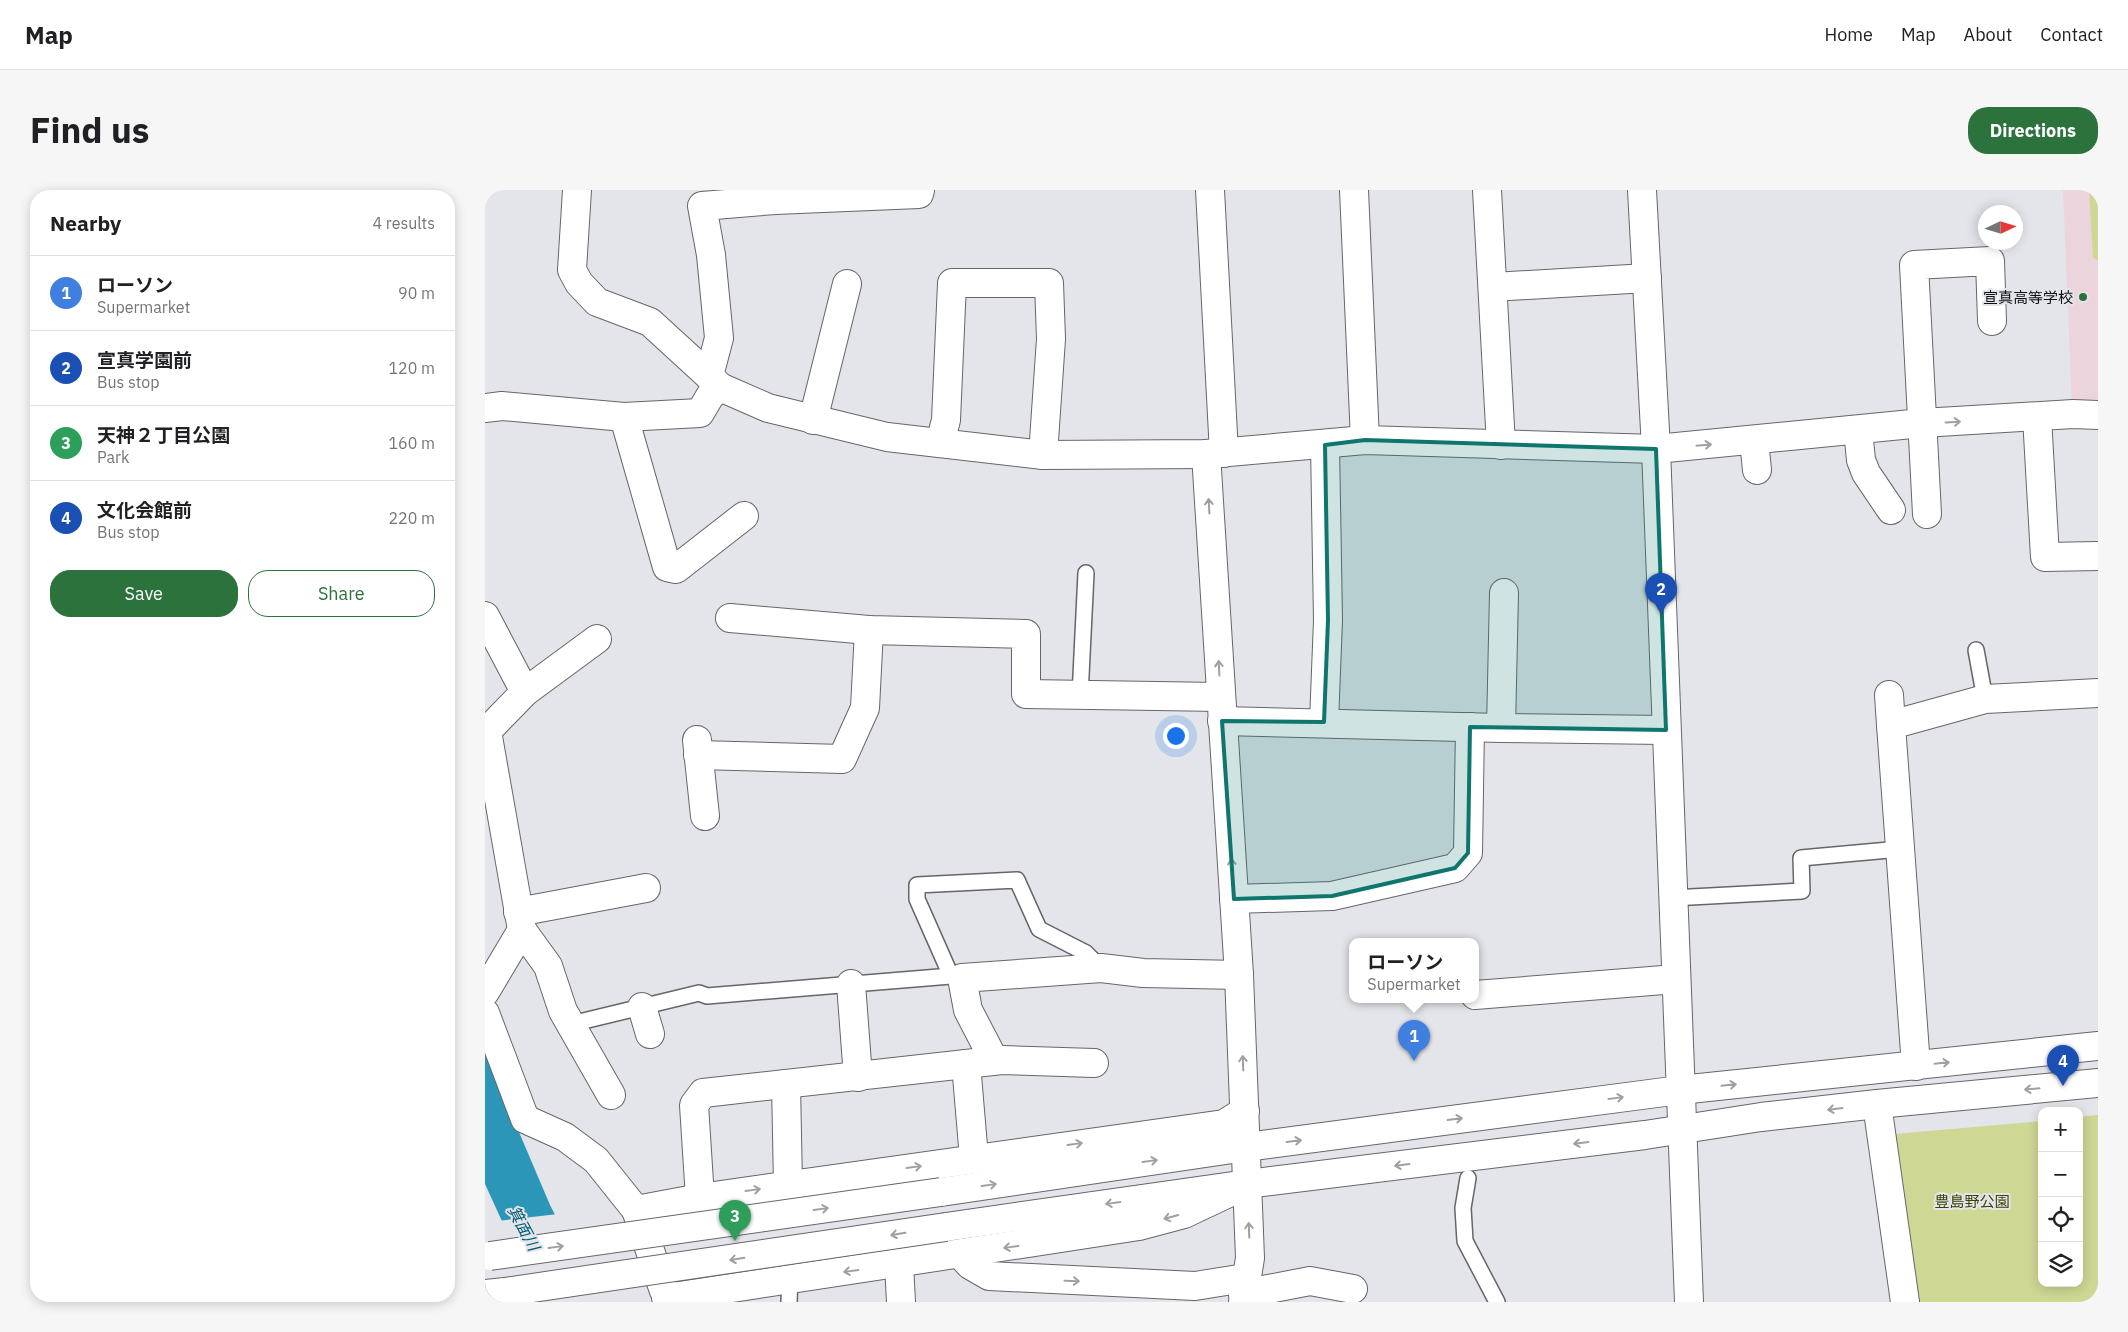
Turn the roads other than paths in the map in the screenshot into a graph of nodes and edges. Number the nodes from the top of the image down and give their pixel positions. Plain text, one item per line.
1 (577, 190) edge
2 (920, 190) edge
3 (1210, 190) edge
4 (1354, 190) edge
5 (1487, 190) edge
6 (1642, 190) edge
7 (775, 195) edge
8 (1647, 278) junction
9 (847, 284) dead end
10 (1493, 287) junction
11 (1992, 320) dead end
12 (715, 381) junction
13 (485, 408) edge
14 (2098, 415) edge
15 (624, 417) junction
16 (2037, 417) junction
17 (813, 420) junction
18 (1922, 424) junction
19 (1858, 430) junction
20 (1365, 440) junction
21 (1755, 440) junction
22 (940, 443) junction
23 (1325, 445) junction
24 (1501, 445) junction
25 (1656, 449) junction
26 (1215, 453) junction
27 (1043, 455) junction
28 (1757, 470) dead end
29 (1891, 510) dead end
30 (1927, 514) dead end
31 (744, 516) dead end
32 (2098, 556) edge
33 (1086, 573) dead end
34 (1505, 593) dead end
35 (485, 616) edge
36 (730, 618) dead end
37 (869, 630) junction
38 (597, 639) dead end
39 (1976, 650) dead end
40 (525, 692) junction
41 (2098, 693) edge
42 (1889, 695) dead end
43 (1080, 696) junction
44 (1985, 700) junction
45 (1221, 709) junction
46 (1325, 722) junction
47 (1891, 725) junction
48 (1470, 727) junction
49 (1501, 728) junction
50 (1666, 730) junction
51 (486, 731) edge
52 (705, 816) dead end
53 (1900, 849) junction
54 (646, 888) dead end
55 (1672, 898) junction
56 (1234, 899) junction
57 (520, 921) junction
58 (1101, 968) junction
59 (1239, 975) junction
60 (956, 977) junction
61 (1676, 979) junction
62 (851, 984) junction
63 (485, 992) edge
64 (1479, 995) edge
65 (642, 1007) junction
66 (485, 1013) edge
67 (571, 1024) junction
68 (650, 1034) dead end
69 (2098, 1046) edge
70 (994, 1060) junction
71 (1094, 1062) dead end
72 (965, 1064) junction
73 (1916, 1066) junction
74 (858, 1077) junction
75 (2098, 1083) edge
76 (786, 1084) junction
77 (1680, 1090) junction
78 (611, 1095) dead end
79 (1877, 1104) junction
80 (1245, 1112) junction
81 (1681, 1129) junction
82 (1246, 1147) junction
83 (974, 1158) junction
84 (1468, 1178) dead end
85 (1247, 1184) junction
86 (788, 1185) junction
87 (700, 1198) junction
88 (636, 1210) junction
89 (961, 1254) junction
90 (488, 1256) edge
91 (899, 1264) junction
92 (1353, 1288) dead end
93 (789, 1291) edge
94 (1040, 1291) edge
95 (1244, 1291) edge
96 (495, 1293) edge
97 (667, 1300) edge
98 (901, 1302) edge
99 (1497, 1302) edge
100 (1689, 1302) edge
101 (1905, 1302) edge

1 - 12 street
2 - 7 street
3 - 26 street
4 - 20 street
5 - 10 street
6 - 8 street
7 - 12 street
8 - 10 street
8 - 25 street
9 - 17 street
10 - 24 street
11 - 18 street
12 - 15 street
12 - 17 street
13 - 15 street
14 - 16 street
15 - 31 street
18 -> 16 street
16 - 32 street
17 - 22 street
18 - 19 street
18 - 30 street
19 - 21 street
19 - 29 street
20 - 23 street
20 - 24 street
25 -> 21 street
21 - 28 street
22 - 27 street
22 - 27 street
23 - 26 street
23 - 46 street
24 - 25 street
25 - 50 street
26 - 27 street
45 -> 26 street
33 - 43 lane
34 - 49 street
35 - 40 street
36 - 37 street
37 - 43 street
37 - 52 street
38 - 40 street
39 - 44 lane
40 - 51 street
41 - 44 street
42 - 47 street
43 - 45 street
44 - 47 street
45 - 46 street
56 -> 45 street
46 - 48 street
47 - 53 street
48 - 49 street
48 - 56 street
49 - 50 street
50 - 55 street
51 - 57 street
53 - 55 lane
53 - 73 street
54 - 57 street
55 - 61 street
56 - 59 street
57 - 63 street
57 - 67 street
58 - 59 street
58 - 60 street
58 - 60 lane
80 -> 59 street
60 - 62 lane
60 - 70 street
61 - 64 street
61 - 77 street
62 - 65 lane
62 - 74 street
65 - 67 lane
65 - 68 street
66 - 88 street
67 - 78 street
73 -> 69 street
70 - 71 street
70 - 72 street
72 - 74 street
72 - 83 street
77 -> 73 street
74 - 76 street
75 -> 79 street
76 - 86 street
76 - 87 street
77 - 81 street
82 -> 77 street
79 -> 81 street
79 - 101 street
80 - 82 street
83 -> 80 street
81 -> 85 street
81 - 100 street
82 - 85 street
90 -> 82 street, bridge
86 -> 83 street
84 - 99 lane
85 -> 89 street
95 -> 85 street
85 -> 96 street, bridge
87 -> 86 street
87 - 88 street
88 - 97 street
89 - 91 street
89 - 94 street
91 -> 93 street
91 - 98 street
92 - 95 street
93 - 97 street
94 -> 95 street

